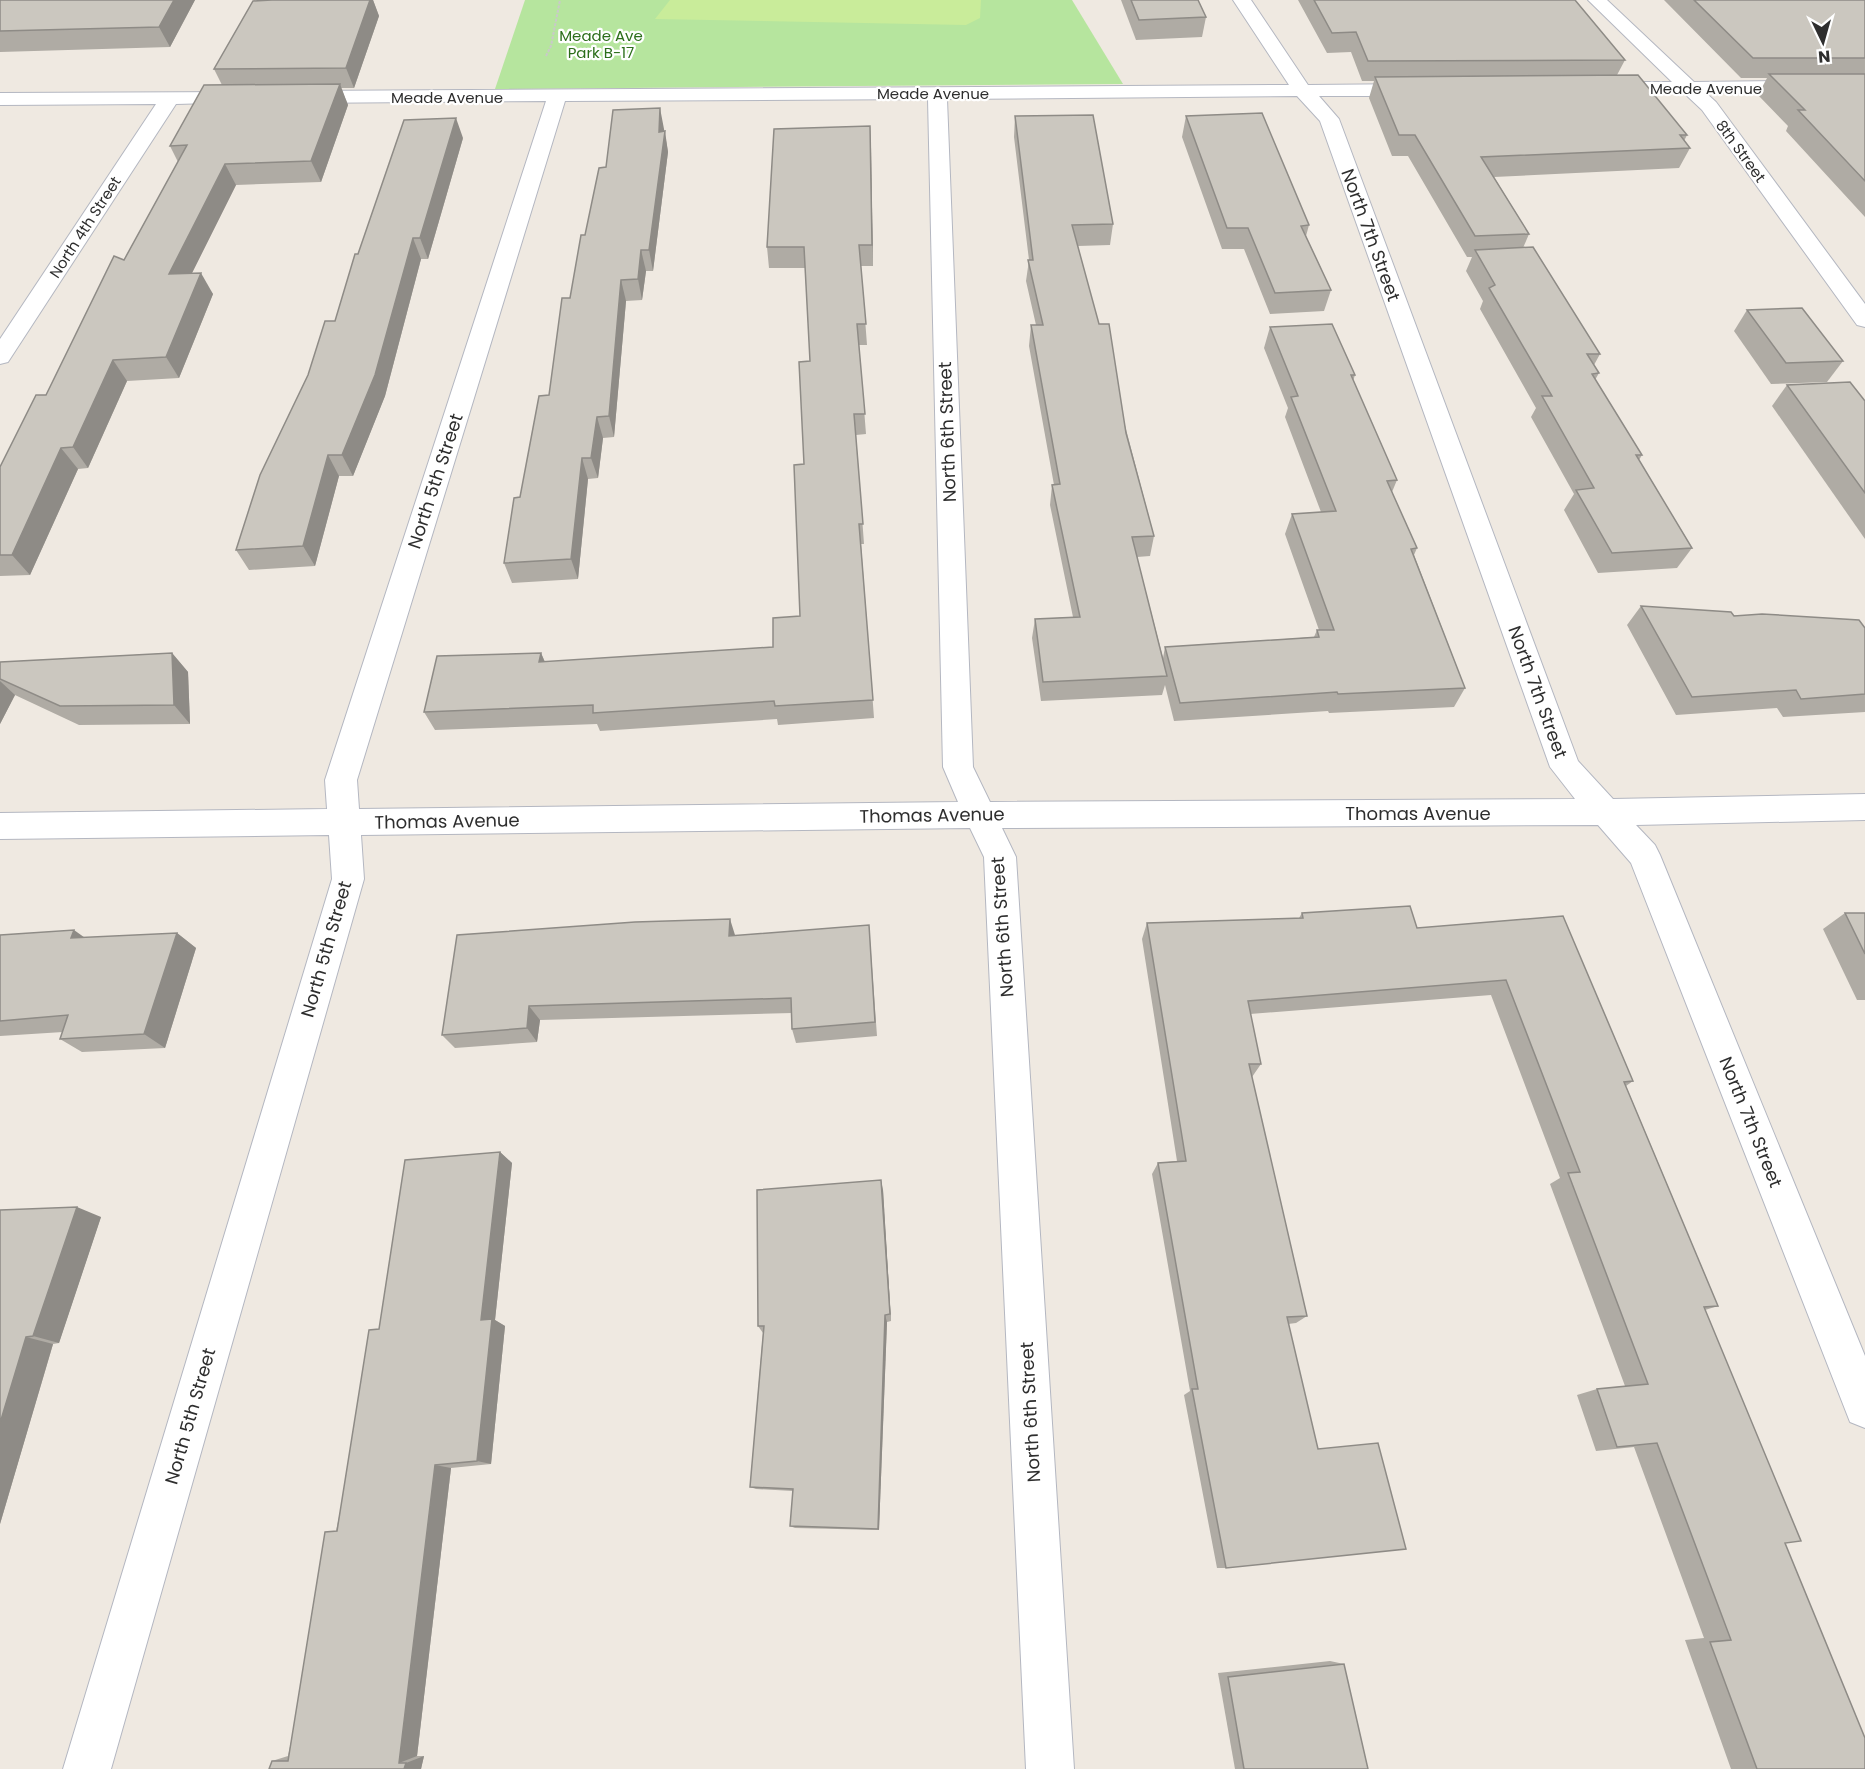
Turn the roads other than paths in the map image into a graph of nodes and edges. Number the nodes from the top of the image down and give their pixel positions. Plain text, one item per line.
1 (1242, 0) edge
2 (1597, 0) edge
3 (1865, 86) edge
4 (1584, 88) edge
5 (1687, 88) junction
6 (1430, 89) edge
7 (1302, 90) junction
8 (937, 93) junction
9 (557, 96) junction
10 (170, 98) junction
11 (0, 99) edge
12 (1865, 320) edge
13 (0, 357) edge
14 (1865, 807) edge
15 (1607, 812) junction
16 (980, 815) junction
17 (342, 822) junction
18 (0, 826) edge
19 (1865, 1407) edge
20 (87, 1769) edge
21 (1050, 1769) edge

1 - 7 street, North 7th Street
2 - 5 street, 8th Street
3 - 5 street, Meade Avenue
4 - 5 street, Meade Avenue
5 - 12 street, 8th Street
6 - 7 street, Meade Avenue
7 - 8 street, Meade Avenue
7 - 15 street, North 7th Street
8 - 9 street, Meade Avenue
8 - 16 street, North 6th Street
9 - 10 street, Meade Avenue
9 - 17 street, North 5th Street
10 - 11 street, Meade Avenue
10 - 13 street, North 4th Street
14 - 15 street, Thomas Avenue
15 - 16 street, Thomas Avenue
15 - 19 street, North 7th Street
16 - 17 street, Thomas Avenue
16 - 21 street, North 6th Street
17 - 18 street, Thomas Avenue
17 - 20 street, North 5th Street

